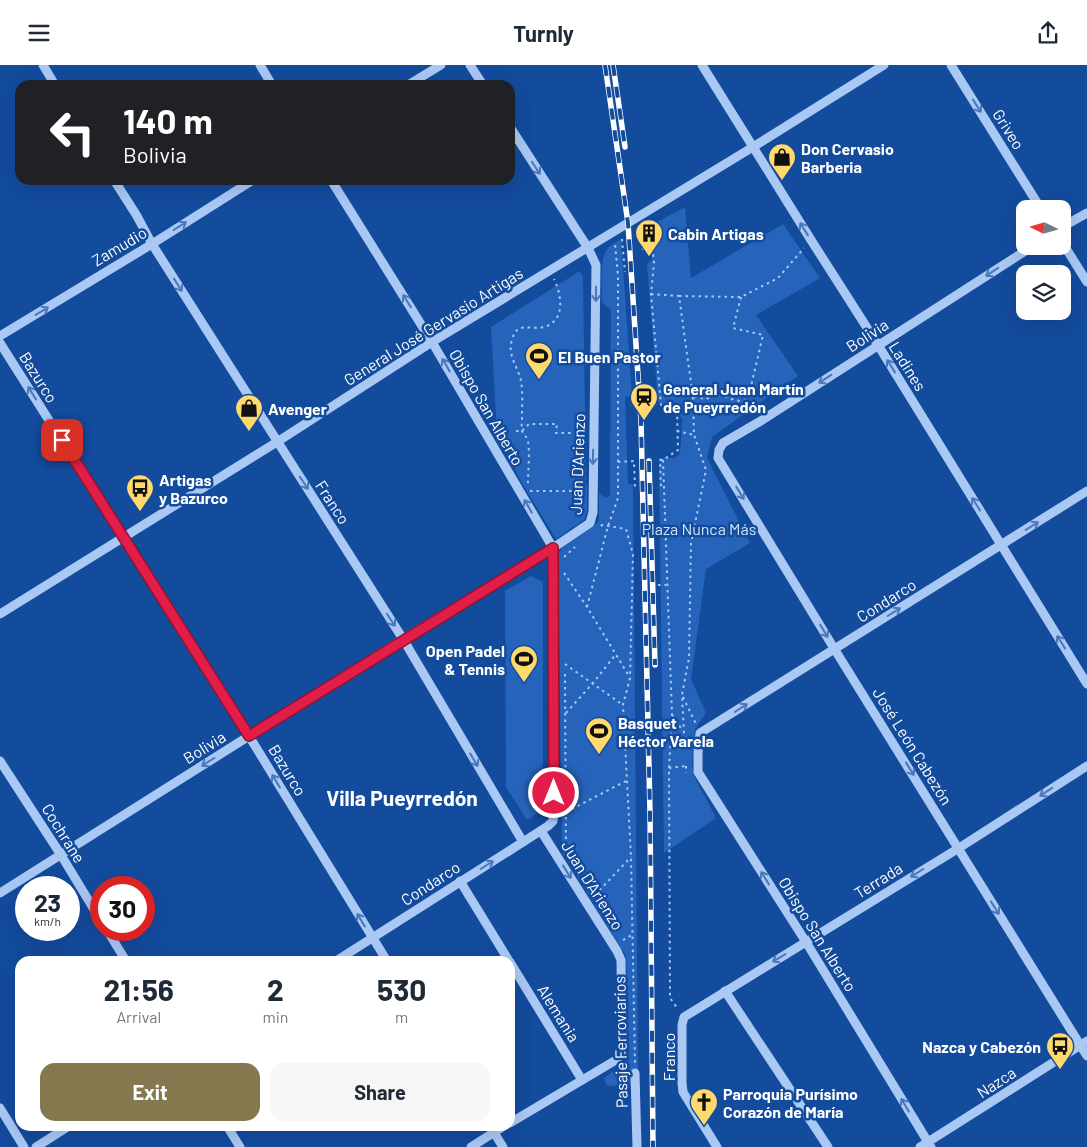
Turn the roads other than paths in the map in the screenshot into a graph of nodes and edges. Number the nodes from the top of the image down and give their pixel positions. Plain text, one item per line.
1 (42, 65) edge
2 (260, 65) edge
3 (441, 65) edge
4 (470, 65) edge
5 (702, 65) edge
6 (884, 65) edge
7 (951, 65) edge
8 (52, 80) edge
9 (269, 80) edge
10 (416, 80) edge
11 (480, 80) edge
12 (515, 135) edge
13 (753, 147) junction
14 (117, 185) edge
15 (245, 185) edge
16 (334, 185) edge
17 (1035, 200) edge
18 (1087, 213) edge
19 (1071, 222) edge
20 (152, 243) junction
21 (588, 248) junction
22 (1019, 255) edge
23 (1070, 255) edge
24 (1087, 282) edge
25 (0, 336) edge
26 (0, 343) edge
27 (432, 343) junction
28 (878, 345) junction
29 (277, 442) junction
30 (719, 450) joint
31 (1087, 491) edge
32 (123, 537) junction
33 (1001, 545) junction
34 (553, 548) junction
35 (0, 614) edge
36 (403, 639) junction
37 (835, 650) junction
38 (1087, 684) edge
39 (249, 736) junction
40 (0, 761) edge
41 (1087, 766) edge
42 (698, 772) joint
43 (541, 831) junction
44 (523, 843) junction
45 (959, 848) junction
46 (61, 855) junction
47 (460, 881) junction
48 (0, 893) edge
49 (90, 903) edge
50 (373, 939) junction
51 (114, 941) edge
52 (806, 942) junction
53 (123, 956) edge
54 (344, 956) edge
55 (384, 956) edge
56 (506, 956) edge
57 (515, 970) edge
58 (725, 991) junction
59 (684, 1017) joint
60 (1084, 1043) edge
61 (1087, 1056) edge
62 (635, 1073) road end
63 (582, 1080) junction
64 (0, 1108) edge
65 (515, 1120) edge
66 (61, 1131) edge
67 (230, 1131) edge
68 (490, 1131) edge
69 (493, 1131) edge
70 (926, 1146) edge
71 (24, 1147) edge
72 (36, 1147) edge
73 (240, 1147) edge
74 (471, 1147) edge
75 (502, 1147) edge
76 (637, 1147) edge
77 (717, 1147) edge
78 (828, 1147) edge

1 - 8 street
2 - 9 street
3 - 10 street
4 - 11 street
5 - 13 street, Ladines
6 - 13 street, General José Gervasio Artigas
7 -> 17 street, Griveo
12 -> 21 street
13 - 21 street, General José Gervasio Artigas
28 -> 13 street, Ladines
14 - 20 street, Franco
20 -> 15 street, Zamudio
27 -> 16 street, Obispo San Alberto
18 - 19 street
25 -> 20 street, Zamudio
20 -> 29 street, Franco
21 - 27 street, General José Gervasio Artigas
21 -> 34 street, Juan D’Arienzo
22 -> 28 street, Bolivia
23 - 24 street
32 -> 26 street, Bazurco
27 - 29 street, General José Gervasio Artigas
34 -> 27 street, Obispo San Alberto
28 -> 30 street, Bolivia
33 -> 28 street, Ladines
29 - 32 street, General José Gervasio Artigas
29 -> 36 street, Franco
30 -> 37 street, José León Cabezón
33 -> 31 street, Condarco
32 - 35 street, General José Gervasio Artigas
32 - 39 street, Bazurco
37 -> 33 street, Condarco
38 -> 33 street, Ladines
34 - 36 street, Bolivia
34 - 43 street, Juan D’Arienzo
36 - 39 street, Bolivia
36 -> 44 street, Franco
42 -> 37 street, Condarco
37 -> 45 street, José León Cabezón
39 -> 46 street, Bolivia
50 -> 39 street, Bazurco
40 - 46 street, Cochrane
41 -> 45 street, Terrada
52 -> 42 street, Obispo San Alberto
43 - 44 street, Condarco
43 -> 63 street, Juan D’Arienzo
47 -> 44 street, Condarco
45 -> 52 street, Terrada
45 -> 60 street, José León Cabezón
46 - 48 street, Bolivia
46 - 49 street, Cochrane
47 - 50 street, Condarco
47 - 56 street, Alemania
50 - 54 street, Condarco
50 - 55 street, Bazurco
51 - 53 street
52 -> 58 street, Terrada
70 -> 52 street, Obispo San Alberto
57 - 63 street, Alemania
58 - 59 street, Terrada
58 - 78 street
59 - 77 street, Franco
60 - 61 street, José León Cabezón
60 - 70 street, Nazca
62 - 76 street, Pasaje Ferroviarios
63 - 65 street
64 - 71 street
66 - 72 street
67 - 73 street
68 - 74 street
69 - 75 street

